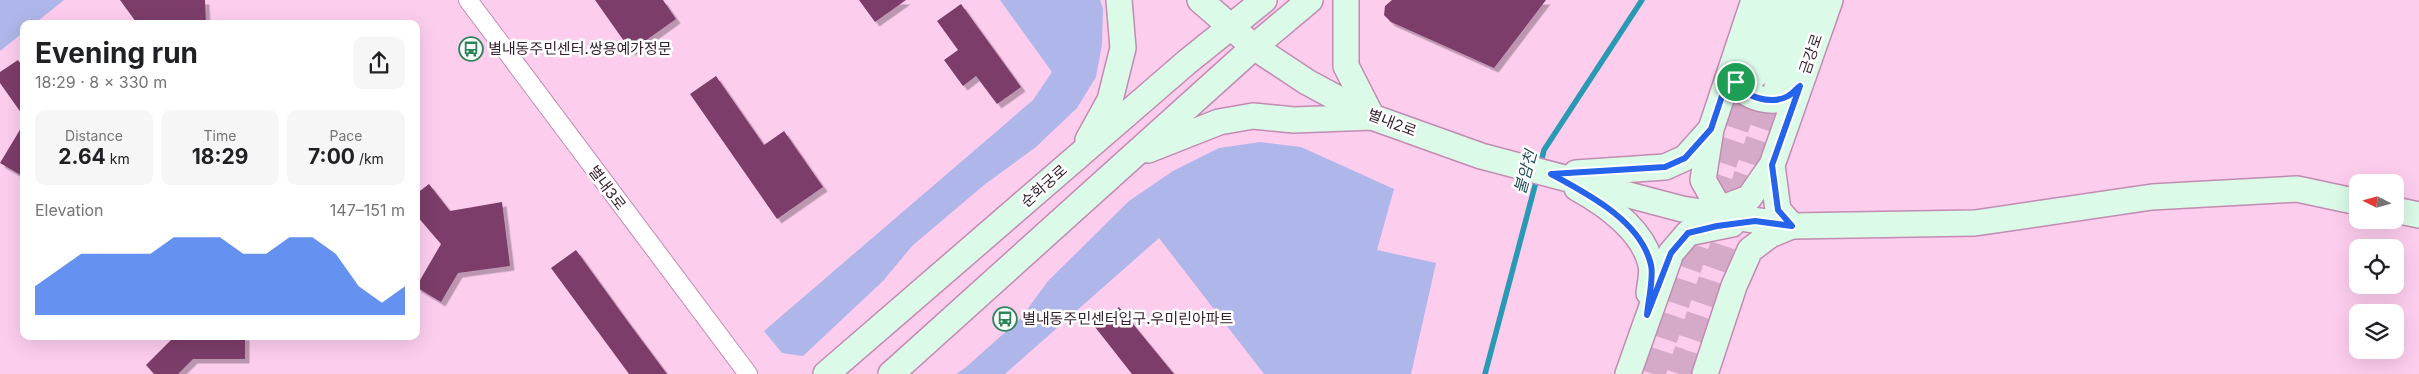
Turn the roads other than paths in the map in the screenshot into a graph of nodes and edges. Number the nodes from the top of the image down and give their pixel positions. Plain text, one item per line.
1 (468, 0) edge
2 (1120, 0) edge
3 (1200, 0) edge
4 (1264, 0) edge
5 (1310, 0) edge
6 (1346, 0) edge
7 (1754, 0) edge
8 (1780, 0) edge
9 (1806, 0) edge
10 (1830, 0) edge
11 (1230, 26) junction
12 (1254, 47) junction
13 (1743, 71) junction
14 (1788, 85) junction
15 (1372, 117) junction
16 (1711, 129) junction
17 (1081, 154) junction
18 (1131, 156) junction
19 (1772, 165) junction
20 (1551, 174) junction
21 (1613, 187) junction
22 (2349, 200) edge
23 (1682, 210) junction
24 (2404, 212) edge
25 (2419, 215) edge
26 (1718, 217) junction
27 (1755, 221) junction
28 (1792, 226) junction
29 (1734, 286) junction
30 (1647, 315) junction
31 (748, 374) edge
32 (826, 374) edge
33 (891, 374) edge
34 (1628, 374) edge
35 (1705, 374) edge

1 - 31 street, 별내3로
2 - 17 main road
3 - 11 main road, 별내2로
4 - 11 main road, 순화궁로
5 - 12 main road
6 - 15 main road
7 - 13 main road
8 - 13 main road
9 - 14 main road
10 - 14 main road, 금강로
11 - 12 main road, 별내2로
11 - 17 main road, 순화궁로
12 - 15 main road, 별내2로
12 - 18 main road
13 - 14 main road
13 - 16 main road
14 - 19 main road, 금강로
15 - 18 main road
15 - 20 main road, 별내2로
16 - 21 main road
16 - 26 main road
17 - 32 main road, 순화궁로
18 - 33 main road
19 - 26 main road
19 - 28 main road
20 - 21 main road
20 - 21 main road
21 - 23 main road
21 - 30 main road
22 - 28 main road
23 - 26 main road
23 - 27 main road
24 - 25 main road
26 - 27 main road
26 - 29 main road
26 - 30 main road
27 - 28 main road
28 - 29 main road
29 - 35 main road
30 - 34 main road

